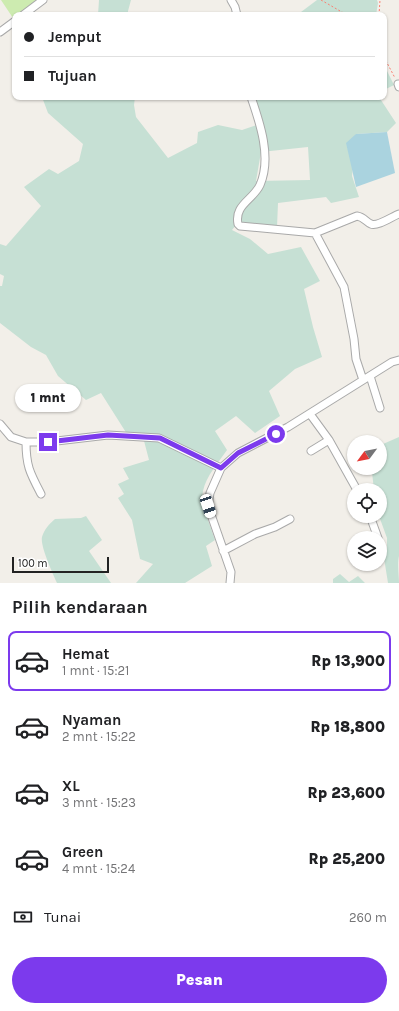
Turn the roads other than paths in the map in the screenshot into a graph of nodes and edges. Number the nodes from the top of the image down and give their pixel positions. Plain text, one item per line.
1 (43, 0) edge
2 (231, 0) edge
3 (27, 12) edge
4 (236, 12) edge
5 (12, 23) edge
6 (0, 32) edge
7 (252, 100) edge
8 (399, 214) edge
9 (315, 233) junction
10 (397, 360) edge
11 (370, 376) junction
12 (363, 380) junction
13 (380, 408) dead end
14 (310, 414) junction
15 (0, 424) edge
16 (329, 440) junction
17 (26, 442) junction
18 (311, 451) dead end
19 (221, 468) junction
20 (353, 483) edge
21 (41, 494) dead end
22 (290, 519) dead end
23 (223, 551) junction
24 (230, 583) edge

1 - 3 street
2 - 4 street
5 - 6 street
7 - 9 street
8 - 9 street
9 - 12 street
10 - 11 street
11 - 12 street
11 - 13 street
12 - 14 street
14 - 16 street
14 - 19 street
15 - 17 street
16 - 18 street
16 - 20 street
17 - 19 street
17 - 21 street
19 - 23 street
22 - 23 street
23 - 24 street

